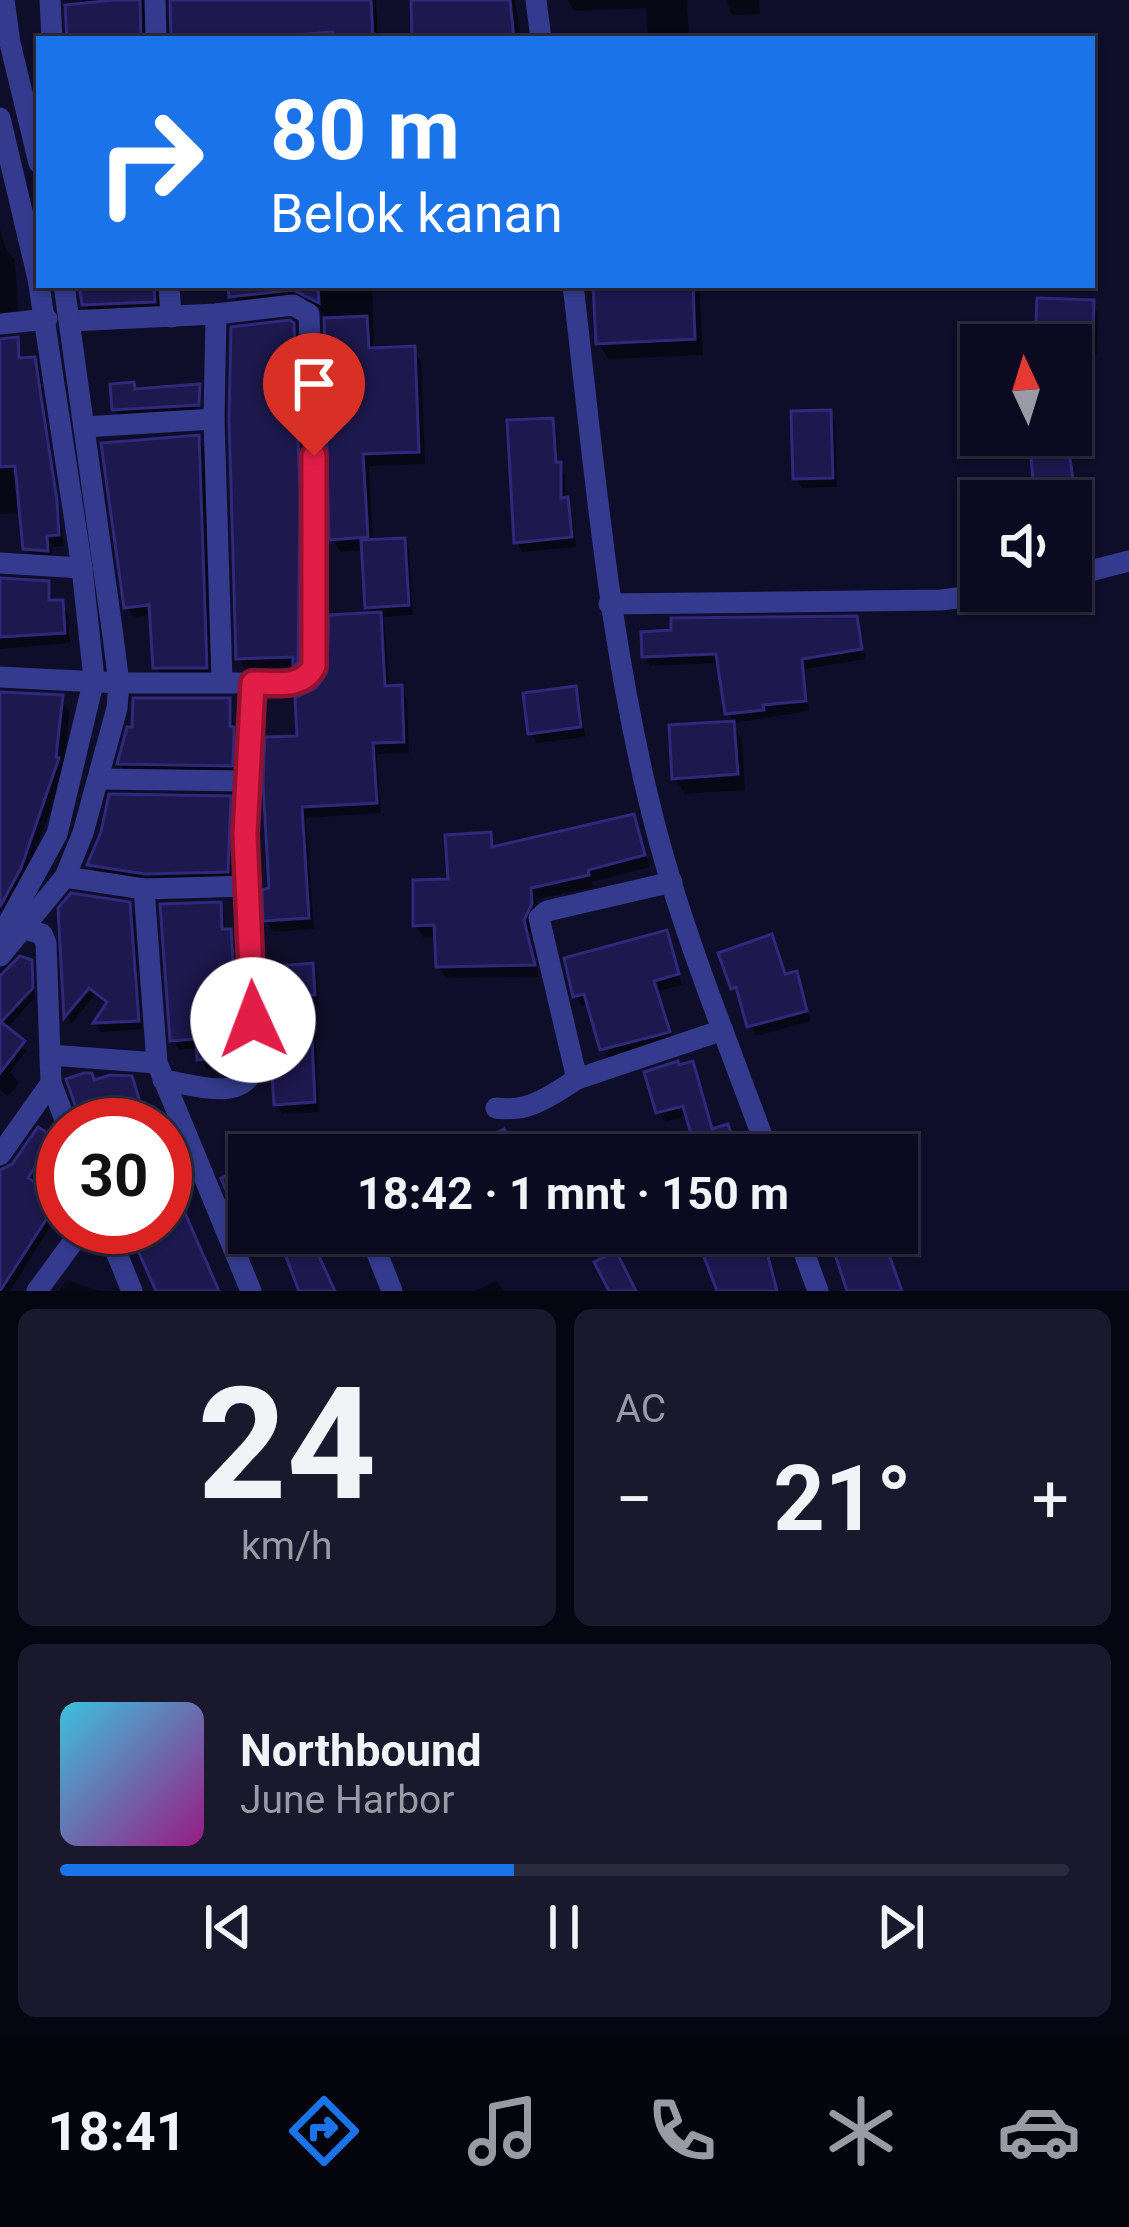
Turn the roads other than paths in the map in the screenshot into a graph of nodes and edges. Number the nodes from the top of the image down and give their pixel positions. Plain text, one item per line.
1 (4, 0) edge
2 (50, 0) edge
3 (155, 0) edge
4 (536, 0) edge
5 (52, 36) edge
6 (156, 36) edge
7 (542, 36) edge
8 (5, 45) edge
9 (0, 118) edge
10 (36, 153) edge
11 (36, 271) edge
12 (41, 288) edge
13 (64, 288) edge
14 (169, 288) edge
15 (573, 288) edge
16 (216, 314) junction
17 (171, 316) junction
18 (59, 320) junction
19 (0, 324) edge
20 (214, 419) junction
21 (84, 428) junction
22 (78, 465) junction
23 (1129, 561) edge
24 (0, 563) edge
25 (82, 568) junction
26 (1092, 571) edge
27 (960, 598) edge
28 (609, 604) junction
29 (0, 677) edge
30 (94, 679) junction
31 (222, 681) junction
32 (119, 682) junction
33 (253, 683) junction
34 (100, 779) junction
35 (247, 781) junction
36 (65, 877) junction
37 (672, 882) junction
38 (248, 886) junction
39 (144, 889) junction
40 (7, 942) edge
41 (723, 1030) junction
42 (50, 1055) junction
43 (160, 1071) junction
44 (577, 1079) junction
45 (51, 1083) junction
46 (57, 1098) edge
47 (496, 1108) dead end
48 (761, 1134) edge
49 (0, 1155) edge
50 (64, 1254) edge
51 (117, 1254) edge
52 (377, 1254) edge
53 (805, 1254) edge
54 (37, 1291) edge
55 (132, 1291) edge
56 (251, 1291) edge
57 (392, 1291) edge
58 (818, 1291) edge

1 - 8 street
2 - 5 street
3 - 6 street
4 - 7 street
8 - 10 street
9 - 11 street
12 - 18 street
13 - 18 street
14 - 17 street
15 - 28 street
16 - 17 street
16 - 20 street
16 - 33 street
17 - 18 street
18 - 19 street
18 - 21 street
18 - 22 street
20 - 21 street
20 - 31 street
21 - 22 street
22 - 25 street
22 - 32 street
23 - 26 street
24 - 25 street
25 - 30 street
27 - 28 street
28 - 37 street
29 - 30 street
30 - 32 street
30 - 40 street
31 - 32 street
31 - 33 street
32 - 34 street
33 - 35 street
34 - 35 street
34 - 36 street
35 - 38 street
36 - 39 street
36 - 40 street
37 - 41 street
37 - 44 street
38 - 39 street
38 - 43 street
39 - 43 street
40 - 42 street
41 - 44 street
41 - 48 street
42 - 43 street
42 - 45 street
43 - 56 street
44 - 47 street
45 - 46 street
45 - 49 street
50 - 54 street
51 - 55 street
52 - 57 street
53 - 58 street

